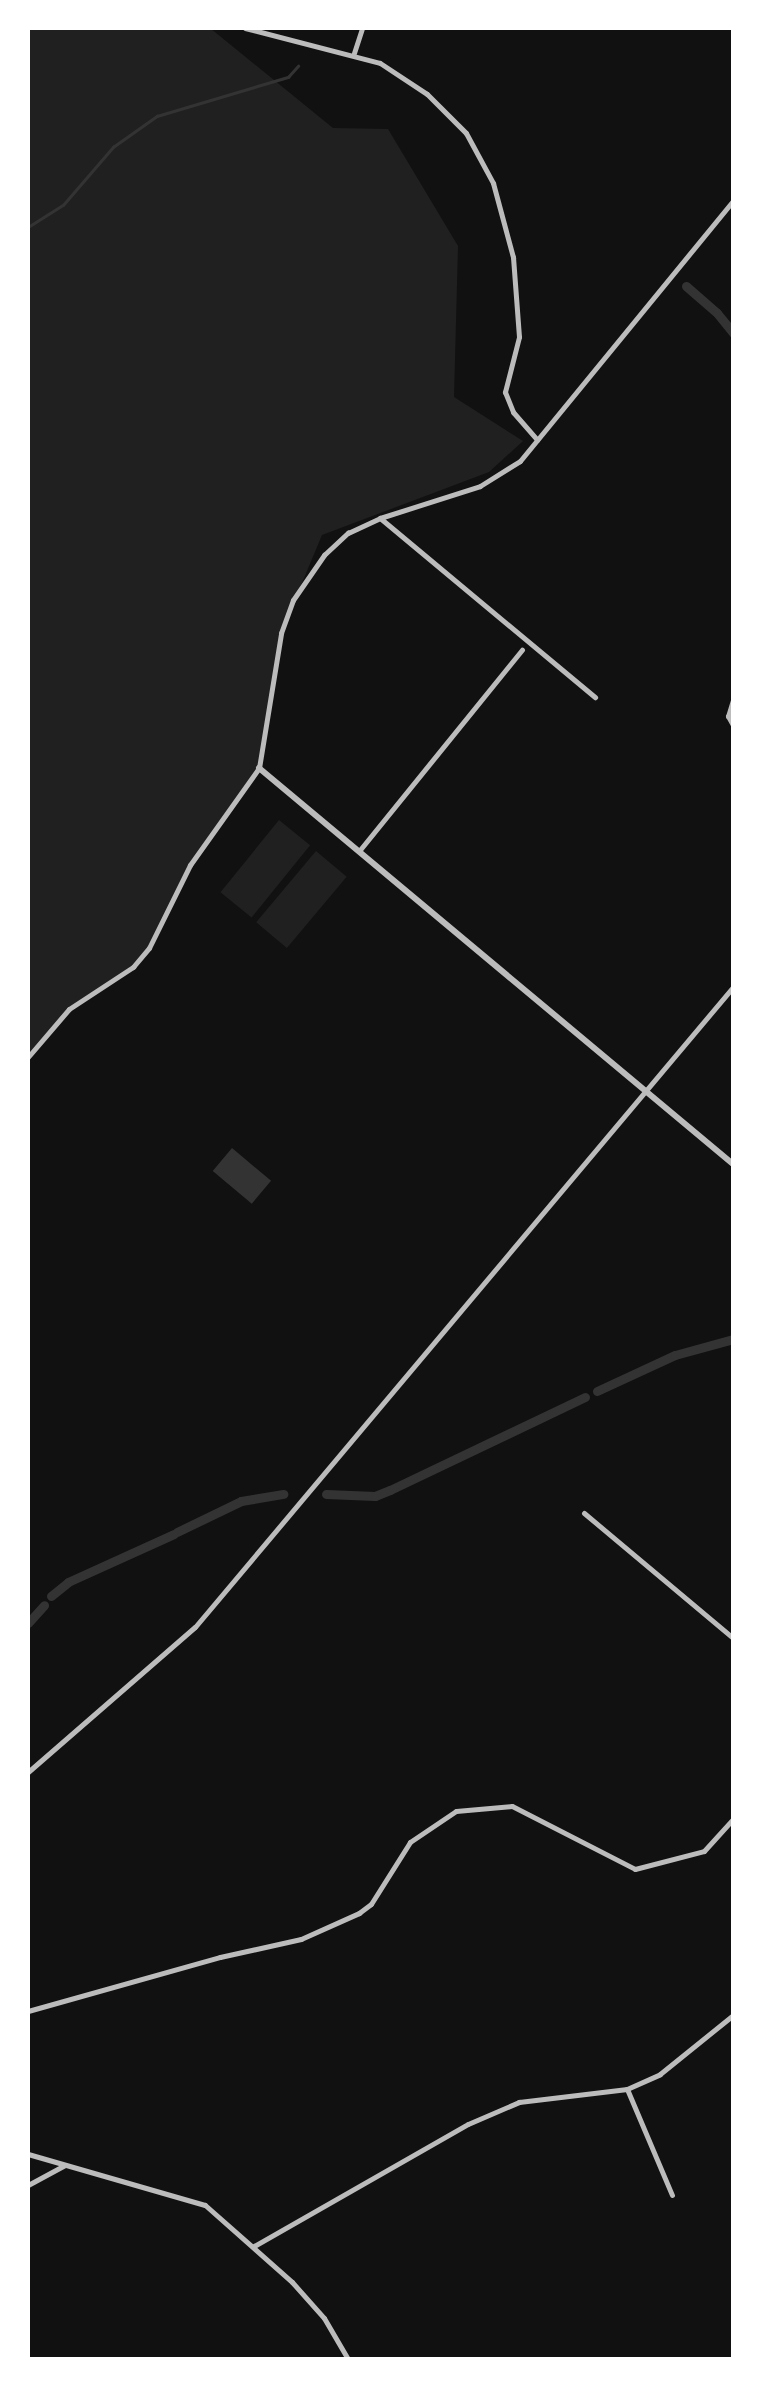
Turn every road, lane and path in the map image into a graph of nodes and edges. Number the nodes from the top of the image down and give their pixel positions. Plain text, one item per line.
1 (244, 28) edge
2 (362, 28) edge
3 (354, 53) junction
4 (733, 201) edge
5 (537, 440) junction
6 (380, 518) junction
7 (522, 650) dead end
8 (595, 697) dead end
9 (733, 700) edge
10 (733, 725) edge
11 (259, 768) junction
12 (359, 851) junction
13 (733, 987) edge
14 (28, 1057) edge
15 (646, 1092) junction
16 (733, 1164) edge
17 (584, 1513) dead end
18 (733, 1639) edge
19 (28, 1772) edge
20 (733, 1819) edge
21 (28, 2011) edge
22 (733, 2015) edge
23 (627, 2089) junction
24 (28, 2154) edge
25 (65, 2165) junction
26 (28, 2185) edge
27 (672, 2195) dead end
28 (254, 2246) junction
29 (348, 2359) edge

1 - 3 street
2 - 3 street
3 - 5 street
4 - 5 street
5 - 6 street
6 - 8 street
6 - 11 street
7 - 12 street
9 - 10 street
11 - 12 street
11 - 14 street
12 - 15 street
13 - 15 street
15 - 16 street
15 - 19 street
17 - 18 street
20 - 21 street
22 - 23 street
23 - 27 street
23 - 28 street
24 - 25 street
25 - 26 street
25 - 28 street
28 - 29 street

